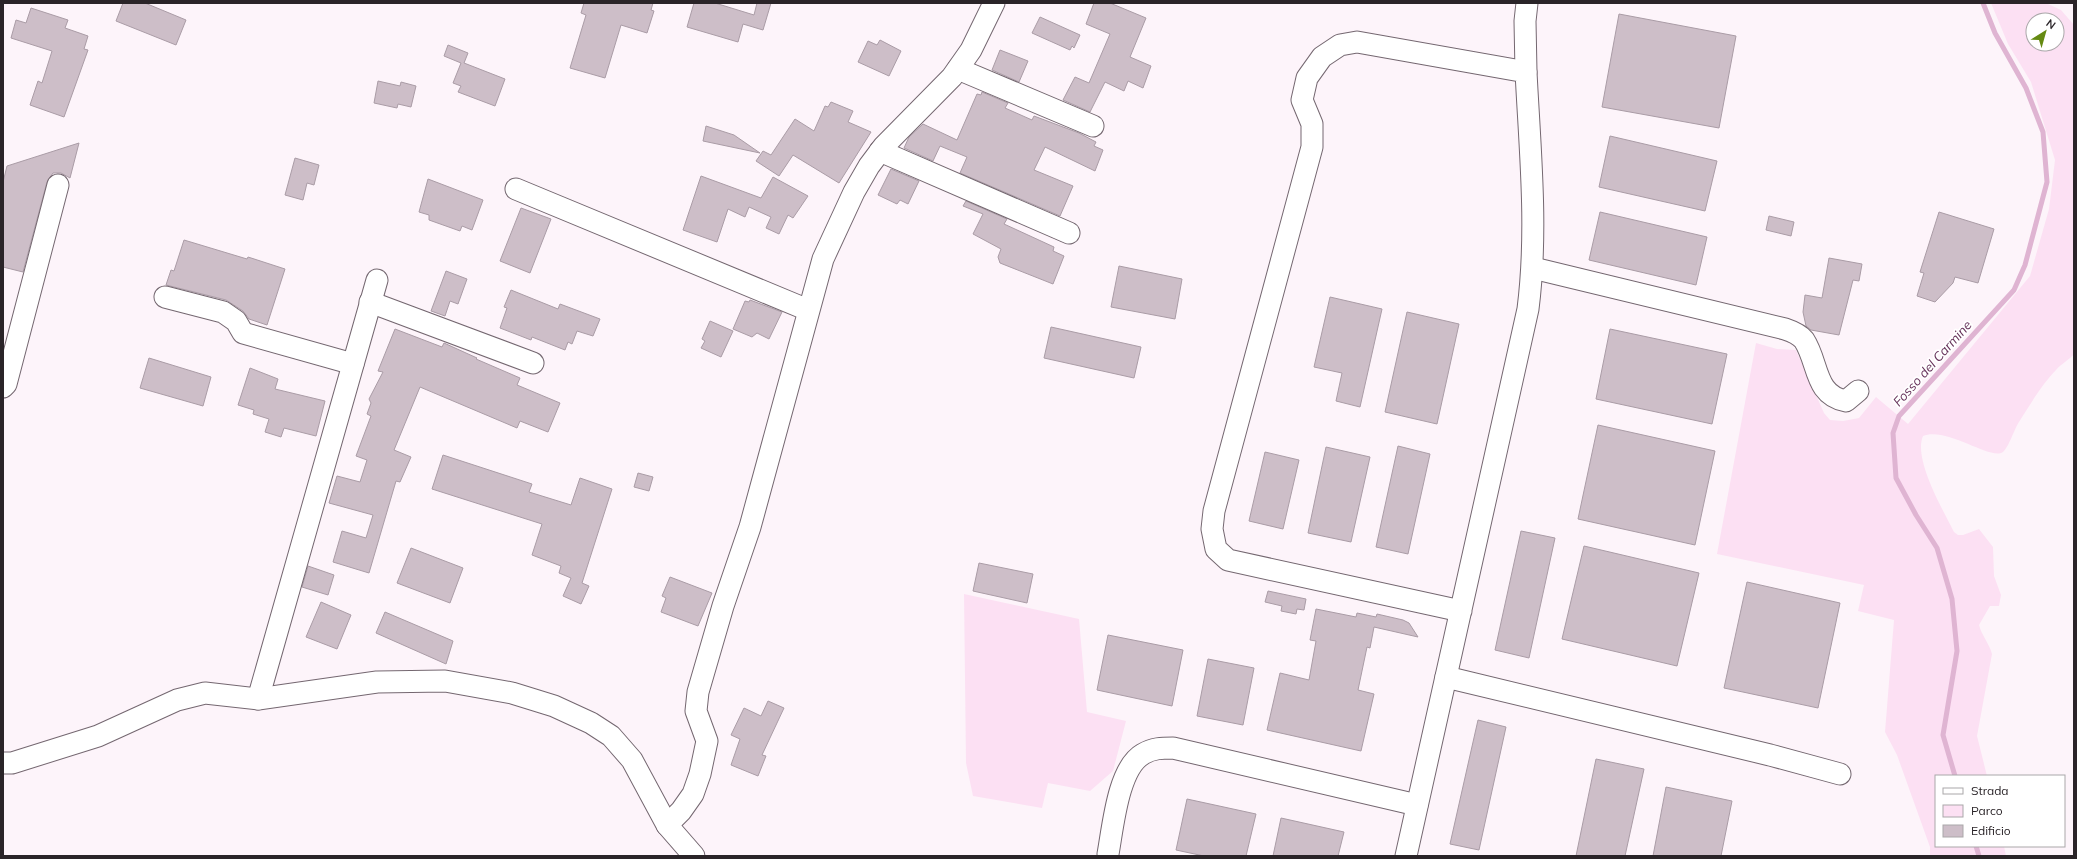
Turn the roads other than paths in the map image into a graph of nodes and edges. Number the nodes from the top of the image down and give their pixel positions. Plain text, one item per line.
1 (994, 3) edge
2 (1527, 3) edge
3 (958, 69) junction
4 (1526, 72) junction
5 (1093, 126) dead end
6 (880, 151) junction
7 (58, 185) dead end
8 (516, 189) dead end
9 (1069, 233) dead end
10 (1533, 268) junction
11 (377, 280) dead end
12 (166, 297) dead end
13 (370, 302) junction
14 (808, 310) junction
15 (533, 363) dead end
16 (353, 364) junction
17 (3, 387) edge
18 (1858, 391) dead end
19 (1461, 611) junction
20 (1446, 677) junction
21 (258, 699) junction
22 (3, 763) edge
23 (1840, 774) dead end
24 (1418, 805) junction
25 (667, 825) junction
26 (1108, 854) dead end
27 (694, 856) edge
28 (1406, 856) edge

1 - 3 street
2 - 4 street
3 - 5 street
3 - 6 street
4 - 10 street
4 - 19 street
6 - 9 street
6 - 14 street
7 - 17 street
8 - 14 street
10 - 18 street
10 - 19 street
11 - 13 street
12 - 16 street
13 - 15 street
13 - 16 street
14 - 25 street
16 - 21 street
19 - 20 street
20 - 23 street
20 - 24 street
21 - 22 street
21 - 25 street
24 - 26 street
24 - 28 street
25 - 27 street

